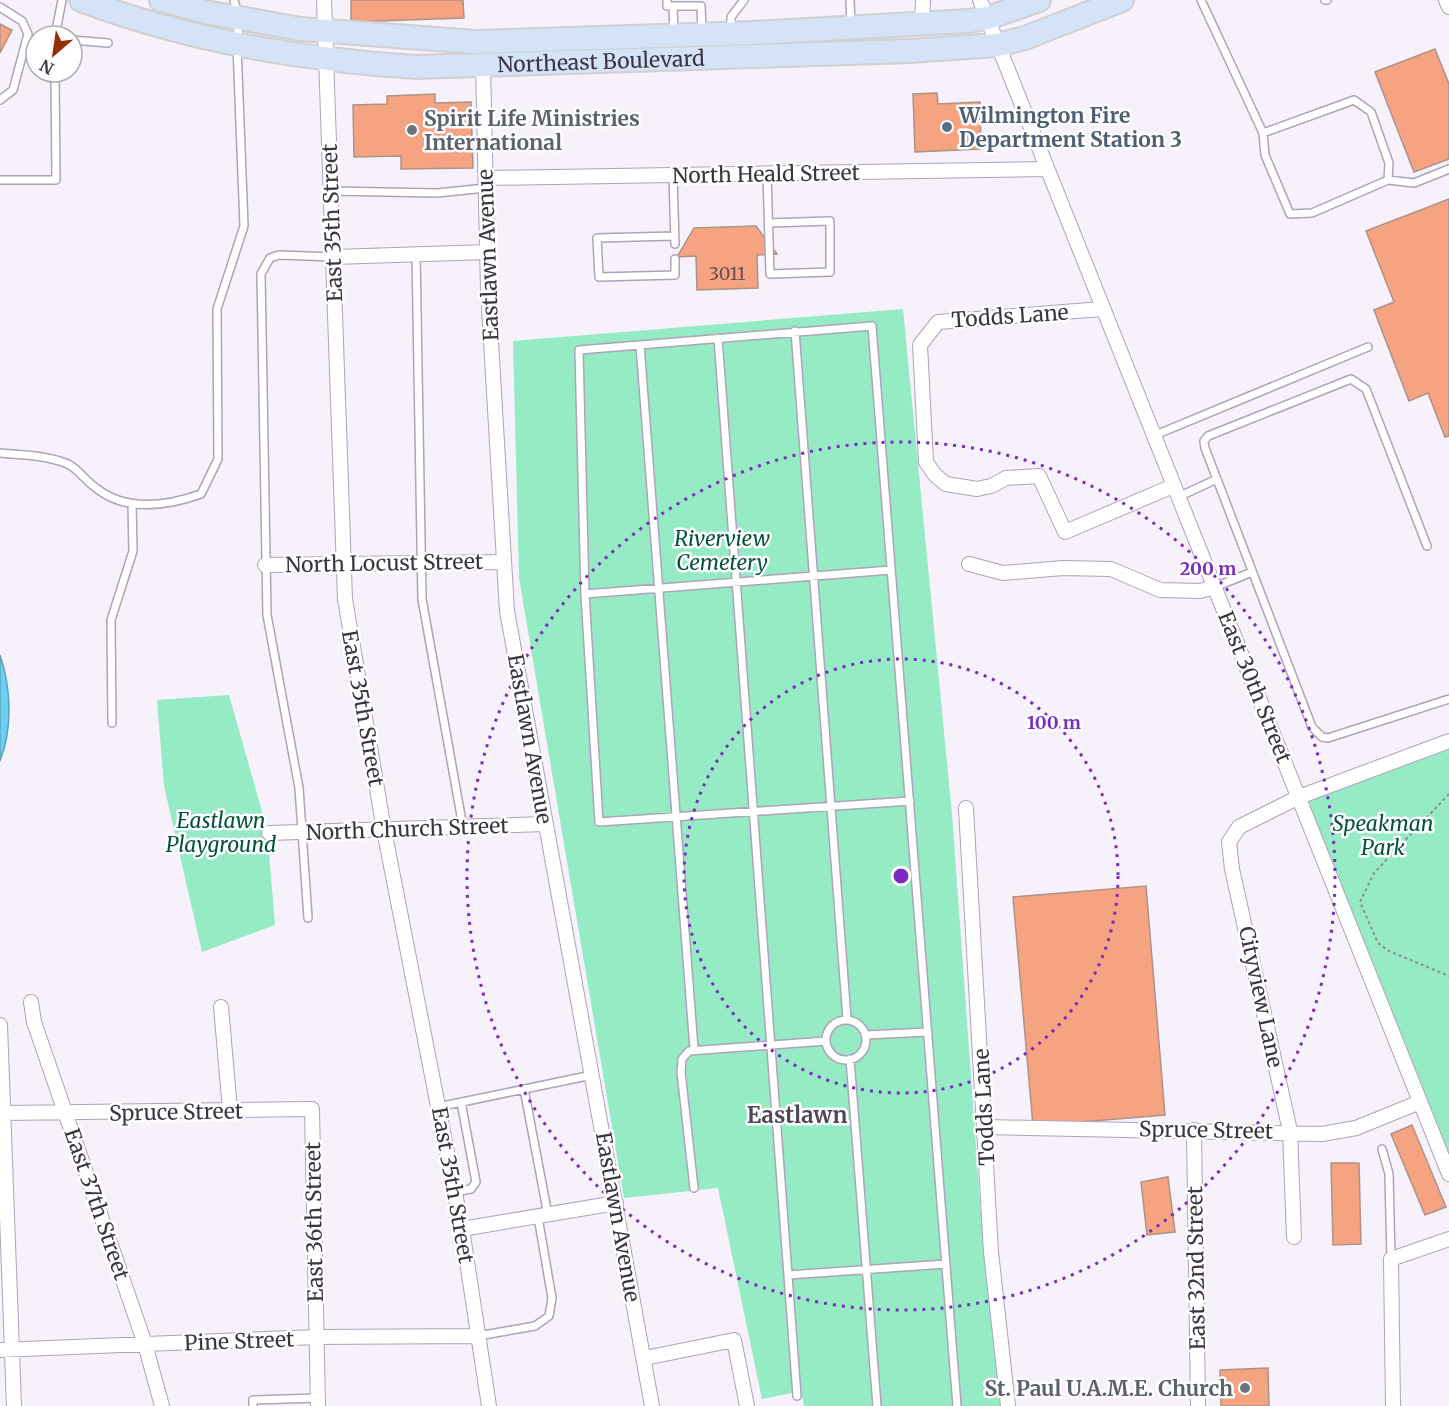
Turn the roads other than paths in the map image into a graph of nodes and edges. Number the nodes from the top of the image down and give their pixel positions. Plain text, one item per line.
1 (62, 0) edge
2 (81, 0) edge
3 (324, 0) edge
4 (667, 0) edge
5 (744, 0) edge
6 (850, 0) edge
7 (922, 0) edge
8 (1039, 0) edge
9 (1122, 0) edge
10 (1201, 0) edge
11 (1446, 0) edge
12 (172, 2) edge
13 (0, 6) edge
14 (673, 6) junction
15 (1449, 7) edge
16 (237, 9) edge
17 (984, 9) edge
18 (57, 24) edge
19 (922, 24) junction
20 (851, 28) junction
21 (327, 32) junction
22 (731, 34) junction
23 (702, 35) junction
24 (674, 36) junction
25 (84, 41) edge
26 (108, 43) dead end
27 (997, 45) junction
28 (237, 46) junction
29 (479, 53) junction
30 (326, 60) junction
31 (55, 84) edge
32 (0, 100) edge
33 (1263, 133) junction
34 (1046, 169) junction
35 (1449, 169) edge
36 (767, 174) junction
37 (673, 175) junction
38 (0, 180) edge
39 (1388, 180) junction
40 (486, 183) junction
41 (331, 191) junction
42 (769, 223) junction
43 (487, 252) junction
44 (416, 254) junction
45 (334, 257) junction
46 (675, 259) dead end
47 (1102, 309) junction
48 (795, 332) junction
49 (718, 338) junction
50 (640, 345) junction
51 (1368, 347) dead end
52 (1153, 436) junction
53 (0, 453) edge
54 (1217, 480) junction
55 (1175, 491) junction
56 (132, 504) junction
57 (1427, 546) dead end
58 (421, 561) junction
59 (502, 561) junction
60 (344, 564) junction
61 (969, 564) dead end
62 (266, 565) junction
63 (891, 570) junction
64 (1252, 572) junction
65 (813, 576) junction
66 (736, 582) junction
67 (1215, 587) junction
68 (659, 589) junction
69 (585, 594) junction
70 (1449, 699) edge
71 (112, 723) dead end
72 (1449, 741) edge
73 (1299, 797) junction
74 (910, 801) junction
75 (831, 806) junction
76 (966, 808) dead end
77 (753, 812) junction
78 (676, 817) junction
79 (545, 824) junction
80 (463, 827) junction
81 (384, 830) junction
82 (303, 832) junction
83 (269, 833) dead end
84 (309, 918) dead end
85 (31, 1002) dead end
86 (221, 1007) dead end
87 (847, 1019) junction
88 (0, 1025) edge
89 (928, 1032) junction
90 (866, 1035) junction
91 (826, 1041) junction
92 (771, 1044) junction
93 (694, 1049) junction
94 (850, 1059) junction
95 (592, 1075) junction
96 (524, 1089) junction
97 (461, 1102) junction
98 (1420, 1102) junction
99 (438, 1107) junction
100 (230, 1110) junction
101 (312, 1110) joint
102 (4, 1113) junction
103 (67, 1114) junction
104 (986, 1127) junction
105 (1194, 1130) junction
106 (1290, 1131) junction
107 (1382, 1149) dead end
108 (1449, 1174) edge
109 (694, 1188) dead end
110 (455, 1191) junction
111 (616, 1203) junction
112 (543, 1216) junction
113 (462, 1229) junction
114 (1294, 1237) dead end
115 (1449, 1239) edge
116 (946, 1264) junction
117 (1391, 1264) junction
118 (867, 1270) junction
119 (788, 1275) junction
120 (478, 1336) junction
121 (316, 1337) junction
122 (144, 1344) junction
123 (6, 1349) edge
124 (645, 1358) junction
125 (797, 1396) dead end
126 (318, 1402) edge
127 (14, 1406) edge
128 (162, 1406) edge
129 (253, 1406) edge
130 (489, 1406) edge
131 (652, 1406) edge
132 (747, 1406) edge
133 (877, 1406) edge
134 (957, 1406) edge
135 (1008, 1406) edge
136 (1198, 1406) edge
137 (1393, 1406) edge

1 - 18 lane
2 - 28 main road
3 - 21 street, East 35th Street
4 - 14 lane
5 - 22 lane
6 - 20 lane
7 - 19 street
8 - 17 main road
9 - 27 main road, Northeast Boulevard
10 - 33 lane
11 - 15 street
12 - 16 main road
13 - 32 lane
14 - 23 lane
14 - 24 lane
16 - 21 main road
16 - 28 lane
17 - 19 main road
17 - 27 street, East 30th Street
19 - 20 main road
20 - 22 main road
21 - 29 main road
21 - 30 street, East 35th Street
22 - 23 main road
23 - 24 main road
24 - 29 main road
25 - 26 lane
27 - 29 main road, Northeast Boulevard
27 - 34 street, East 30th Street
28 - 30 main road
28 - 56 lane
29 - 30 main road
29 - 40 street, Eastlawn Avenue
30 - 41 street, East 35th Street
31 - 38 lane
33 - 39 lane
33 - 39 lane
34 - 36 street, North Heald Street
34 - 47 street, East 30th Street
35 - 39 lane
36 - 37 street, North Heald Street
36 - 42 lane
37 - 40 street, North Heald Street
37 - 46 lane
40 - 41 lane
40 - 43 street, Eastlawn Avenue
41 - 45 street, East 35th Street
42 - 42 lane
43 - 44 street
43 - 59 street, Eastlawn Avenue
44 - 45 street
44 - 58 lane
45 - 60 street, East 35th Street
45 - 62 lane
47 - 52 street, East 30th Street
47 - 55 street, Todds Lane
48 - 49 lane
48 - 63 lane
48 - 65 lane
49 - 50 lane
49 - 66 lane
50 - 68 lane
50 - 69 lane
51 - 52 lane
52 - 55 street, East 30th Street
53 - 56 lane
54 - 55 lane
54 - 57 lane
54 - 64 lane
55 - 67 street, East 30th Street
56 - 71 lane
58 - 59 street, North Locust Street
58 - 60 street, North Locust Street
58 - 80 lane
59 - 79 street, Eastlawn Avenue
60 - 62 street, North Locust Street
60 - 81 street, East 35th Street
61 - 67 street
62 - 82 lane
63 - 65 lane
63 - 74 lane
64 - 67 lane
64 - 70 lane
65 - 66 lane
65 - 75 lane
66 - 68 lane
66 - 77 lane
67 - 73 street, East 30th Street
68 - 69 lane
68 - 78 lane
69 - 78 lane
72 - 73 street
73 - 98 street, East 30th Street
73 - 106 street, Cityview Lane
74 - 75 lane
74 - 89 lane
75 - 77 lane
75 - 87 lane
76 - 104 street, Todds Lane
77 - 78 lane
77 - 92 lane
78 - 93 lane
79 - 80 street, North Church Street
79 - 95 street, Eastlawn Avenue
80 - 81 street, North Church Street
81 - 82 street, North Church Street
81 - 99 street, East 35th Street
82 - 83 street, North Church Street
82 - 84 lane
85 - 103 street, East 37th Street
86 - 100 street
87 - 90 lane
87 - 91 lane
88 - 102 street
89 - 90 lane
89 - 116 lane
90 - 94 lane
91 - 92 lane
91 - 94 lane
92 - 93 lane
92 - 119 lane
93 - 109 lane
94 - 118 lane
95 - 96 lane
95 - 111 street, Eastlawn Avenue
96 - 97 lane
96 - 112 lane
97 - 99 lane
97 - 110 lane
98 - 106 street, Spruce Street
98 - 108 street, East 30th Street
99 - 110 street, East 35th Street
100 - 101 street, Spruce Street
100 - 103 street, Spruce Street
101 - 121 street, East 36th Street
102 - 103 street, Spruce Street
102 - 123 street
103 - 122 street, East 37th Street
104 - 105 street, Spruce Street
104 - 135 street, Todds Lane
105 - 106 street, Spruce Street
105 - 136 street, East 32nd Street
106 - 114 street, Cityview Lane
107 - 117 lane
110 - 113 street, East 35th Street
111 - 112 street
111 - 124 street, Eastlawn Avenue
112 - 113 street
112 - 120 lane
113 - 120 street, East 35th Street
115 - 117 street
116 - 118 lane
116 - 134 lane
117 - 137 street
118 - 119 lane
118 - 133 lane
119 - 125 lane
120 - 121 street, Pine Street
120 - 130 street, East 35th Street
121 - 122 street, Pine Street
121 - 126 street, East 36th Street
122 - 123 street, Pine Street
122 - 128 street, East 37th Street
123 - 127 street
124 - 131 street, Eastlawn Avenue
124 - 132 street
126 - 129 lane

